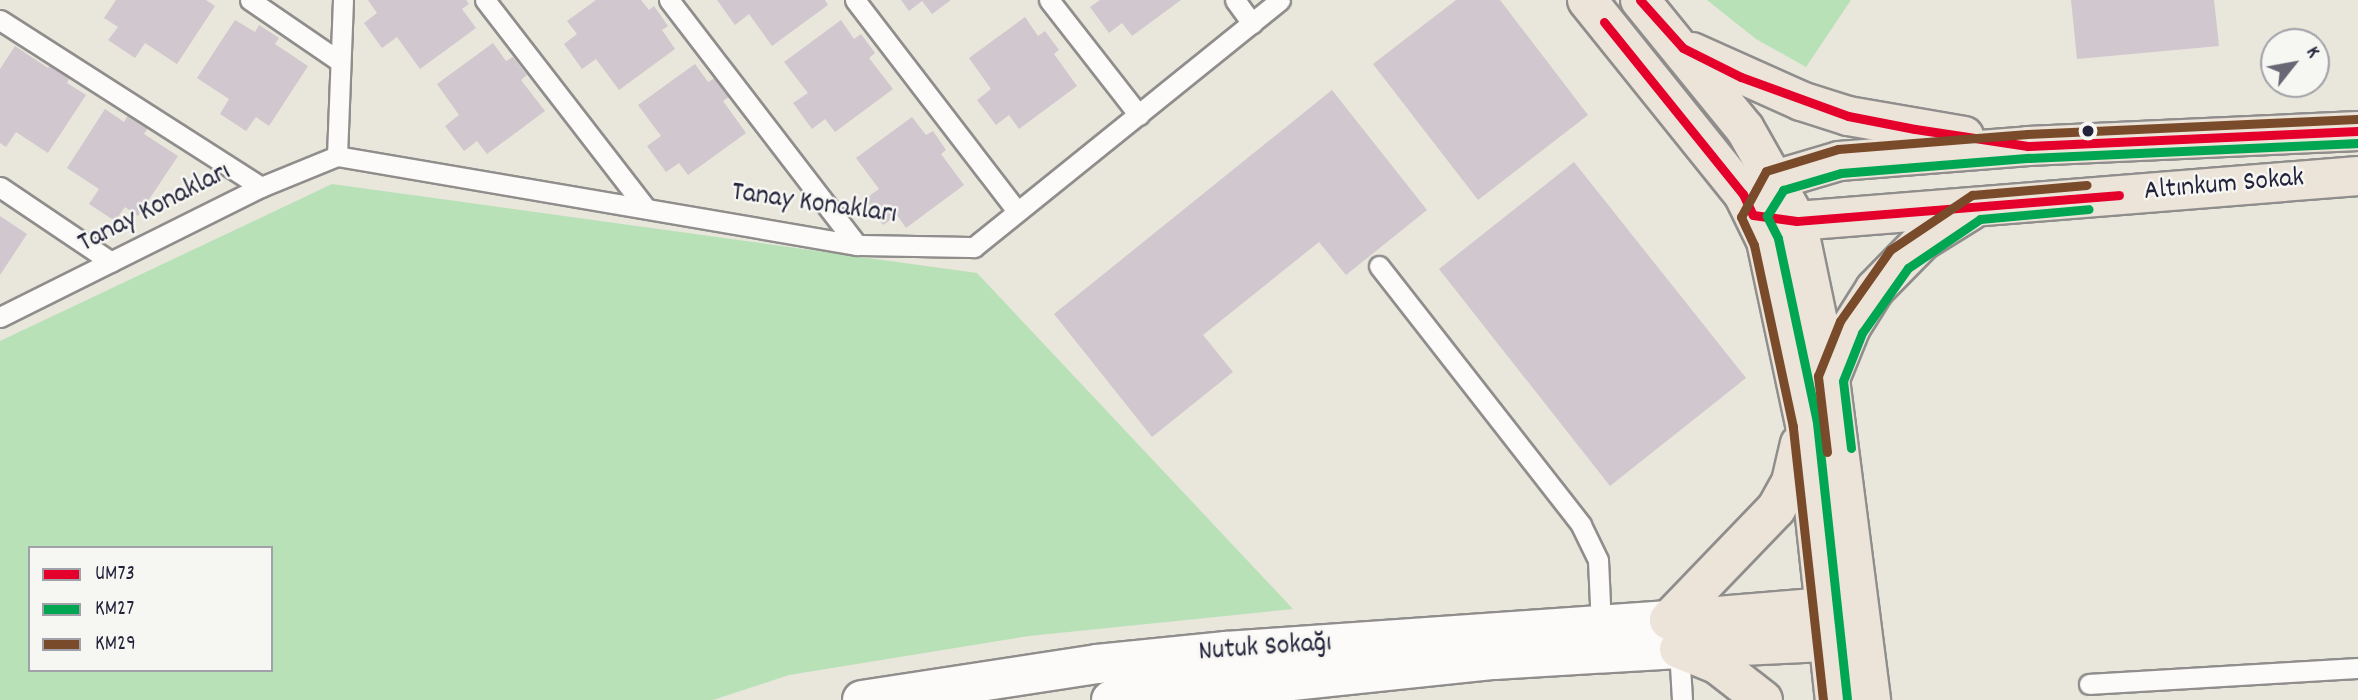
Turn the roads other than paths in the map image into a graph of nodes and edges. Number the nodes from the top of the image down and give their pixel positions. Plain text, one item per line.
1 (250, 0) edge
2 (343, 0) edge
3 (485, 0) edge
4 (669, 0) edge
5 (855, 0) edge
6 (1049, 0) edge
7 (1235, 0) edge
8 (1280, 0) edge
9 (1587, 0) edge
10 (1640, 0) edge
11 (0, 20) edge
12 (1252, 23) junction
13 (1683, 48) junction
14 (339, 61) junction
15 (1139, 115) junction
16 (2358, 131) edge
17 (2028, 146) junction
18 (337, 156) junction
19 (2358, 176) edge
20 (1775, 180) junction
21 (0, 187) edge
22 (261, 187) junction
23 (1976, 207) junction
24 (646, 208) junction
25 (1017, 211) junction
26 (1753, 215) junction
27 (1797, 221) junction
28 (857, 245) junction
29 (111, 262) junction
30 (1379, 267) dead end
31 (0, 317) edge
32 (1830, 379) junction
33 (1805, 425) junction
34 (1601, 625) junction
35 (1839, 625) junction
36 (1674, 634) junction
37 (2358, 667) edge
38 (2090, 684) dead end
39 (862, 700) edge
40 (1111, 700) edge
41 (1682, 700) edge
42 (1763, 700) edge
43 (1835, 700) edge
44 (1871, 700) edge

1 - 14 lane
2 - 14 lane
3 - 24 lane
4 - 28 lane
5 - 25 lane
6 - 15 lane
7 - 12 lane
8 - 12 lane, Tanay Konakları
9 - 26 main road
10 - 13 main road
11 - 22 lane
12 - 15 lane, Tanay Konakları
13 - 17 main road
13 - 20 main road
14 - 18 lane
15 - 25 lane, Tanay Konakları
16 - 17 main road, Altınkum Sokak
17 - 20 main road, Altınkum Sokak
18 - 22 lane, Tanay Konakları
18 - 24 lane, Tanay Konakları
19 - 23 main road, Altınkum Sokak
20 - 26 main road
20 - 27 main road
21 - 29 lane
22 - 29 lane, Tanay Konakları
23 - 27 main road, Altınkum Sokak
23 - 32 main road
24 - 28 lane, Tanay Konakları
25 - 28 lane, Tanay Konakları
26 - 27 main road, Altınkum Sokak
26 - 33 main road
27 - 32 main road
29 - 31 lane, Tanay Konakları
30 - 34 lane
32 - 35 main road
33 - 35 main road
33 - 36 main road
34 - 36 street, Nutuk Sokağı
34 - 39 street, Nutuk Sokağı
35 - 36 main road
35 - 43 main road
35 - 44 main road
36 - 40 street, Nutuk Sokağı
36 - 41 lane
36 - 42 main road
37 - 38 lane

